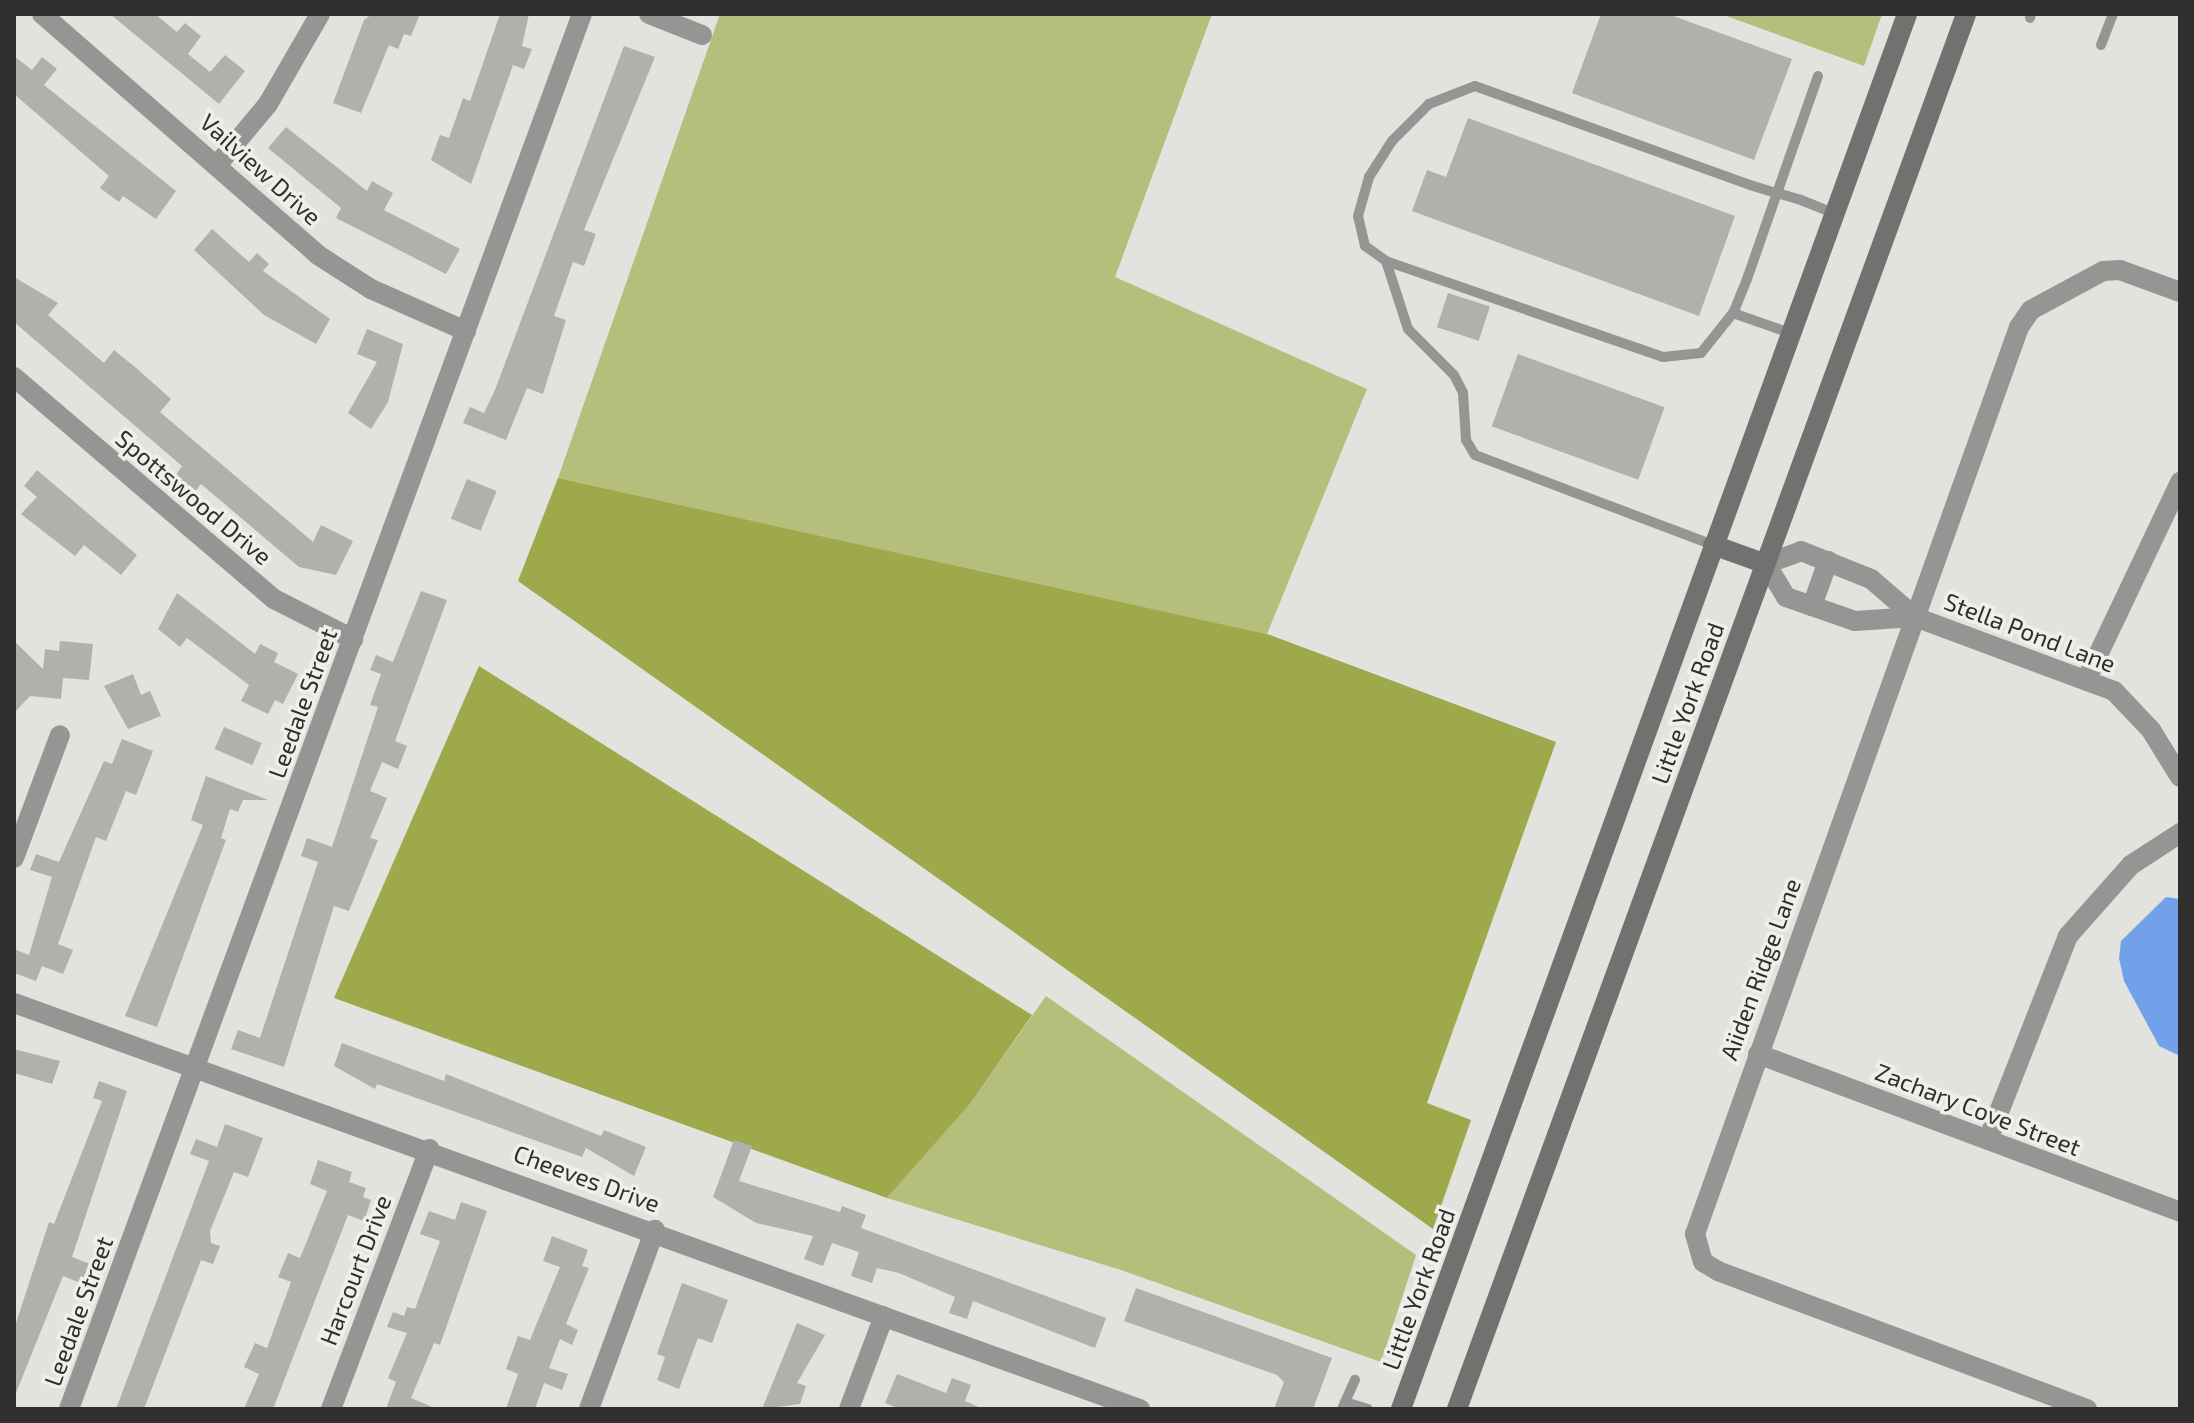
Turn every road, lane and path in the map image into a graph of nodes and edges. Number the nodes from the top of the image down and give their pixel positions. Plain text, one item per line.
1 (42, 14) edge
2 (320, 14) edge
3 (582, 14) edge
4 (649, 14) edge
5 (1907, 14) edge
6 (1966, 14) edge
7 (2113, 14) edge
8 (702, 35) dead end
9 (2101, 45) dead end
10 (1818, 76) dead end
11 (218, 164) junction
12 (1777, 193) junction
13 (1834, 213) junction
14 (1386, 261) junction
15 (2180, 292) edge
16 (1733, 313) junction
17 (466, 331) junction
18 (1790, 333) junction
19 (14, 377) edge
20 (2180, 482) edge
21 (1713, 545) junction
22 (1828, 561) junction
23 (1766, 564) junction
24 (1812, 606) junction
25 (1915, 617) junction
26 (353, 639) junction
27 (2088, 676) junction
28 (60, 735) dead end
29 (2180, 777) edge
30 (2180, 833) edge
31 (14, 858) edge
32 (14, 1003) edge
33 (1758, 1054) junction
34 (195, 1070) junction
35 (1988, 1140) junction
36 (429, 1149) junction
37 (2180, 1212) edge
38 (655, 1230) junction
39 (884, 1316) junction
40 (1355, 1380) dead end
41 (1344, 1405) edge
42 (69, 1409) edge
43 (331, 1409) edge
44 (589, 1409) edge
45 (849, 1409) edge
46 (1140, 1409) edge
47 (1368, 1409) edge
48 (1401, 1409) edge
49 (1457, 1409) edge
50 (2087, 1409) edge

1 - 11 street, Vailview Drive
2 - 11 street
3 - 17 street, Leedale Street
4 - 8 street
5 - 13 main road, Little York Road
6 - 23 main road, Little York Road
7 - 9 lane
10 - 12 lane
11 - 17 street, Vailview Drive
12 - 13 lane
12 - 14 lane
12 - 16 lane
13 - 18 main road, Little York Road
14 - 16 lane
14 - 21 lane
15 - 25 street, Aiiden Ridge Lane
16 - 18 lane
17 - 26 street, Leedale Street
18 - 21 main road, Little York Road
19 - 26 street, Spottswood Drive
20 - 27 street
21 - 23 main road
21 - 48 main road, Little York Road
22 - 23 street, Stella Pond Lane
22 - 24 street
22 - 25 street, Stella Pond Lane
23 - 24 street, Stella Pond Lane
23 - 49 main road, Little York Road
24 - 25 street, Stella Pond Lane
25 - 27 street, Stella Pond Lane
25 - 33 street, Aiiden Ridge Lane
26 - 34 street, Leedale Street
27 - 29 street, Stella Pond Lane
28 - 31 street
30 - 35 street
32 - 34 street, Cheeves Drive
33 - 35 street, Zachary Cove Street
33 - 50 street, Aiiden Ridge Lane
34 - 36 street, Cheeves Drive
34 - 42 street, Leedale Street
35 - 37 street, Zachary Cove Street
36 - 38 street, Cheeves Drive
36 - 43 street, Harcourt Drive
38 - 39 street, Cheeves Drive
38 - 44 street
39 - 45 street
39 - 46 street, Cheeves Drive
40 - 41 lane
41 - 47 lane

